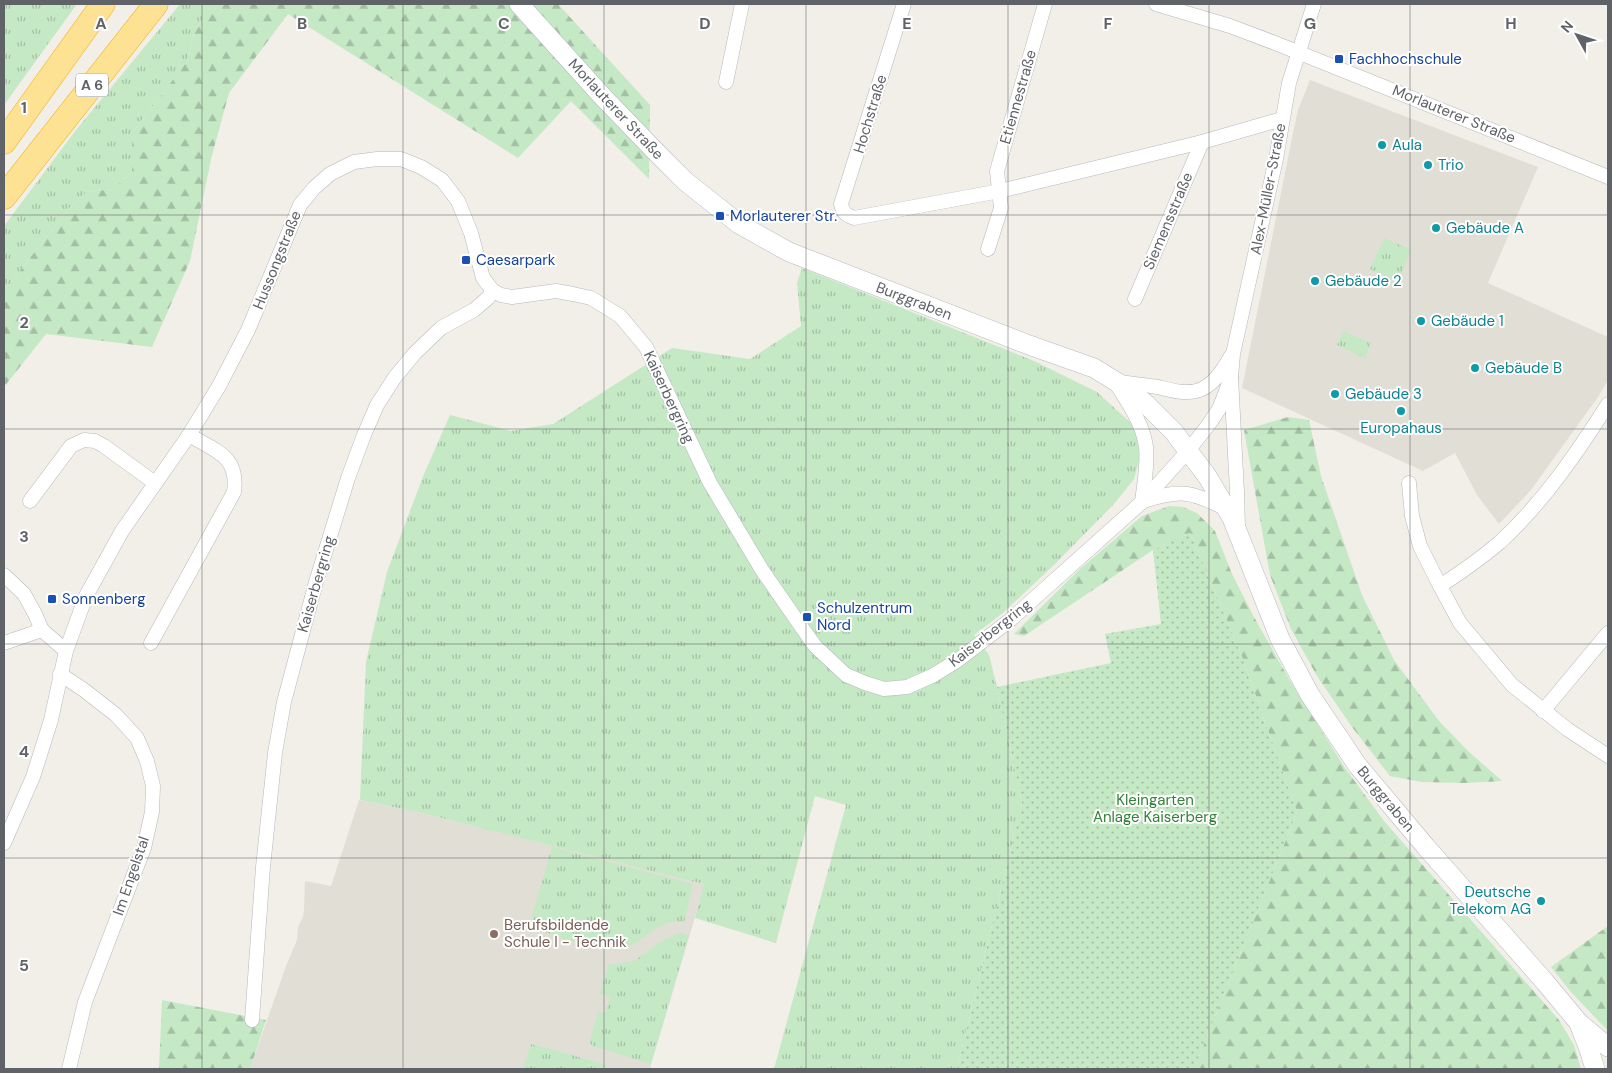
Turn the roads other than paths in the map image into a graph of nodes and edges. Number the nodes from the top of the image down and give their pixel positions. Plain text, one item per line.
1 (104, 4) edge
2 (156, 4) edge
3 (519, 4) edge
4 (742, 4) edge
5 (904, 4) edge
6 (1044, 4) edge
7 (1156, 4) edge
8 (1314, 4) edge
9 (1298, 53) junction
10 (726, 82) dead end
11 (1282, 120) junction
12 (4, 142) edge
13 (1202, 142) junction
14 (1608, 177) edge
15 (1000, 191) junction
16 (4, 198) edge
17 (718, 209) joint
18 (988, 249) dead end
19 (493, 291) junction
20 (1135, 299) dead end
21 (1233, 354) junction
22 (1231, 376) junction
23 (1115, 381) junction
24 (1608, 404) edge
25 (189, 435) junction
26 (1188, 451) junction
27 (155, 483) junction
28 (1409, 483) dead end
29 (30, 501) dead end
30 (1142, 502) junction
31 (1226, 508) junction
32 (1238, 538) junction
33 (4, 575) edge
34 (1440, 586) junction
35 (42, 630) junction
36 (1608, 633) edge
37 (4, 643) edge
38 (151, 643) dead end
39 (66, 651) junction
40 (60, 674) junction
41 (1543, 711) junction
42 (1608, 756) edge
43 (4, 843) edge
44 (252, 1020) dead end
45 (1578, 1023) junction
46 (1608, 1047) edge
47 (69, 1069) edge
48 (1595, 1069) edge

1 - 12 highway, A 6
2 - 16 highway, A 6
3 - 17 street, Morlauterer Straße
4 - 10 street
5 - 15 street, Hochstraße
6 - 15 street, Etiennestraße
7 - 9 street, Morlauterer Straße
8 - 9 street, Alex-Müller-Straße
9 - 11 street, Alex-Müller-Straße
9 - 14 street, Morlauterer Straße
11 - 13 street
11 - 21 street, Alex-Müller-Straße
13 - 15 street
13 - 20 street, Siemensstraße
15 - 18 street
17 - 23 street, Burggraben
19 - 25 street, Hussongstraße
19 - 30 street, Kaiserbergring
19 - 44 street, Kaiserbergring
21 - 22 street, Alex-Müller-Straße
21 - 23 street, Burggraben
22 - 26 street, Alex-Müller-Straße
22 - 32 street, Alex-Müller-Straße
23 - 26 street, Burggraben
23 - 30 street
24 - 34 street
25 - 27 street, Hussongstraße
25 - 38 street
26 - 30 street, Kaiserbergring
26 - 31 street, Burggraben
27 - 29 street
27 - 39 street, Hussongstraße
28 - 34 street
30 - 31 street
31 - 32 street, Burggraben
32 - 45 street, Burggraben
33 - 35 street
34 - 41 street
35 - 37 street
35 - 39 street
36 - 41 street
39 - 40 street, Hussongstraße
40 - 43 street, Hussongstraße
40 - 47 street, Im Engelstal
41 - 42 street
45 - 46 street, Burggraben
45 - 48 street

